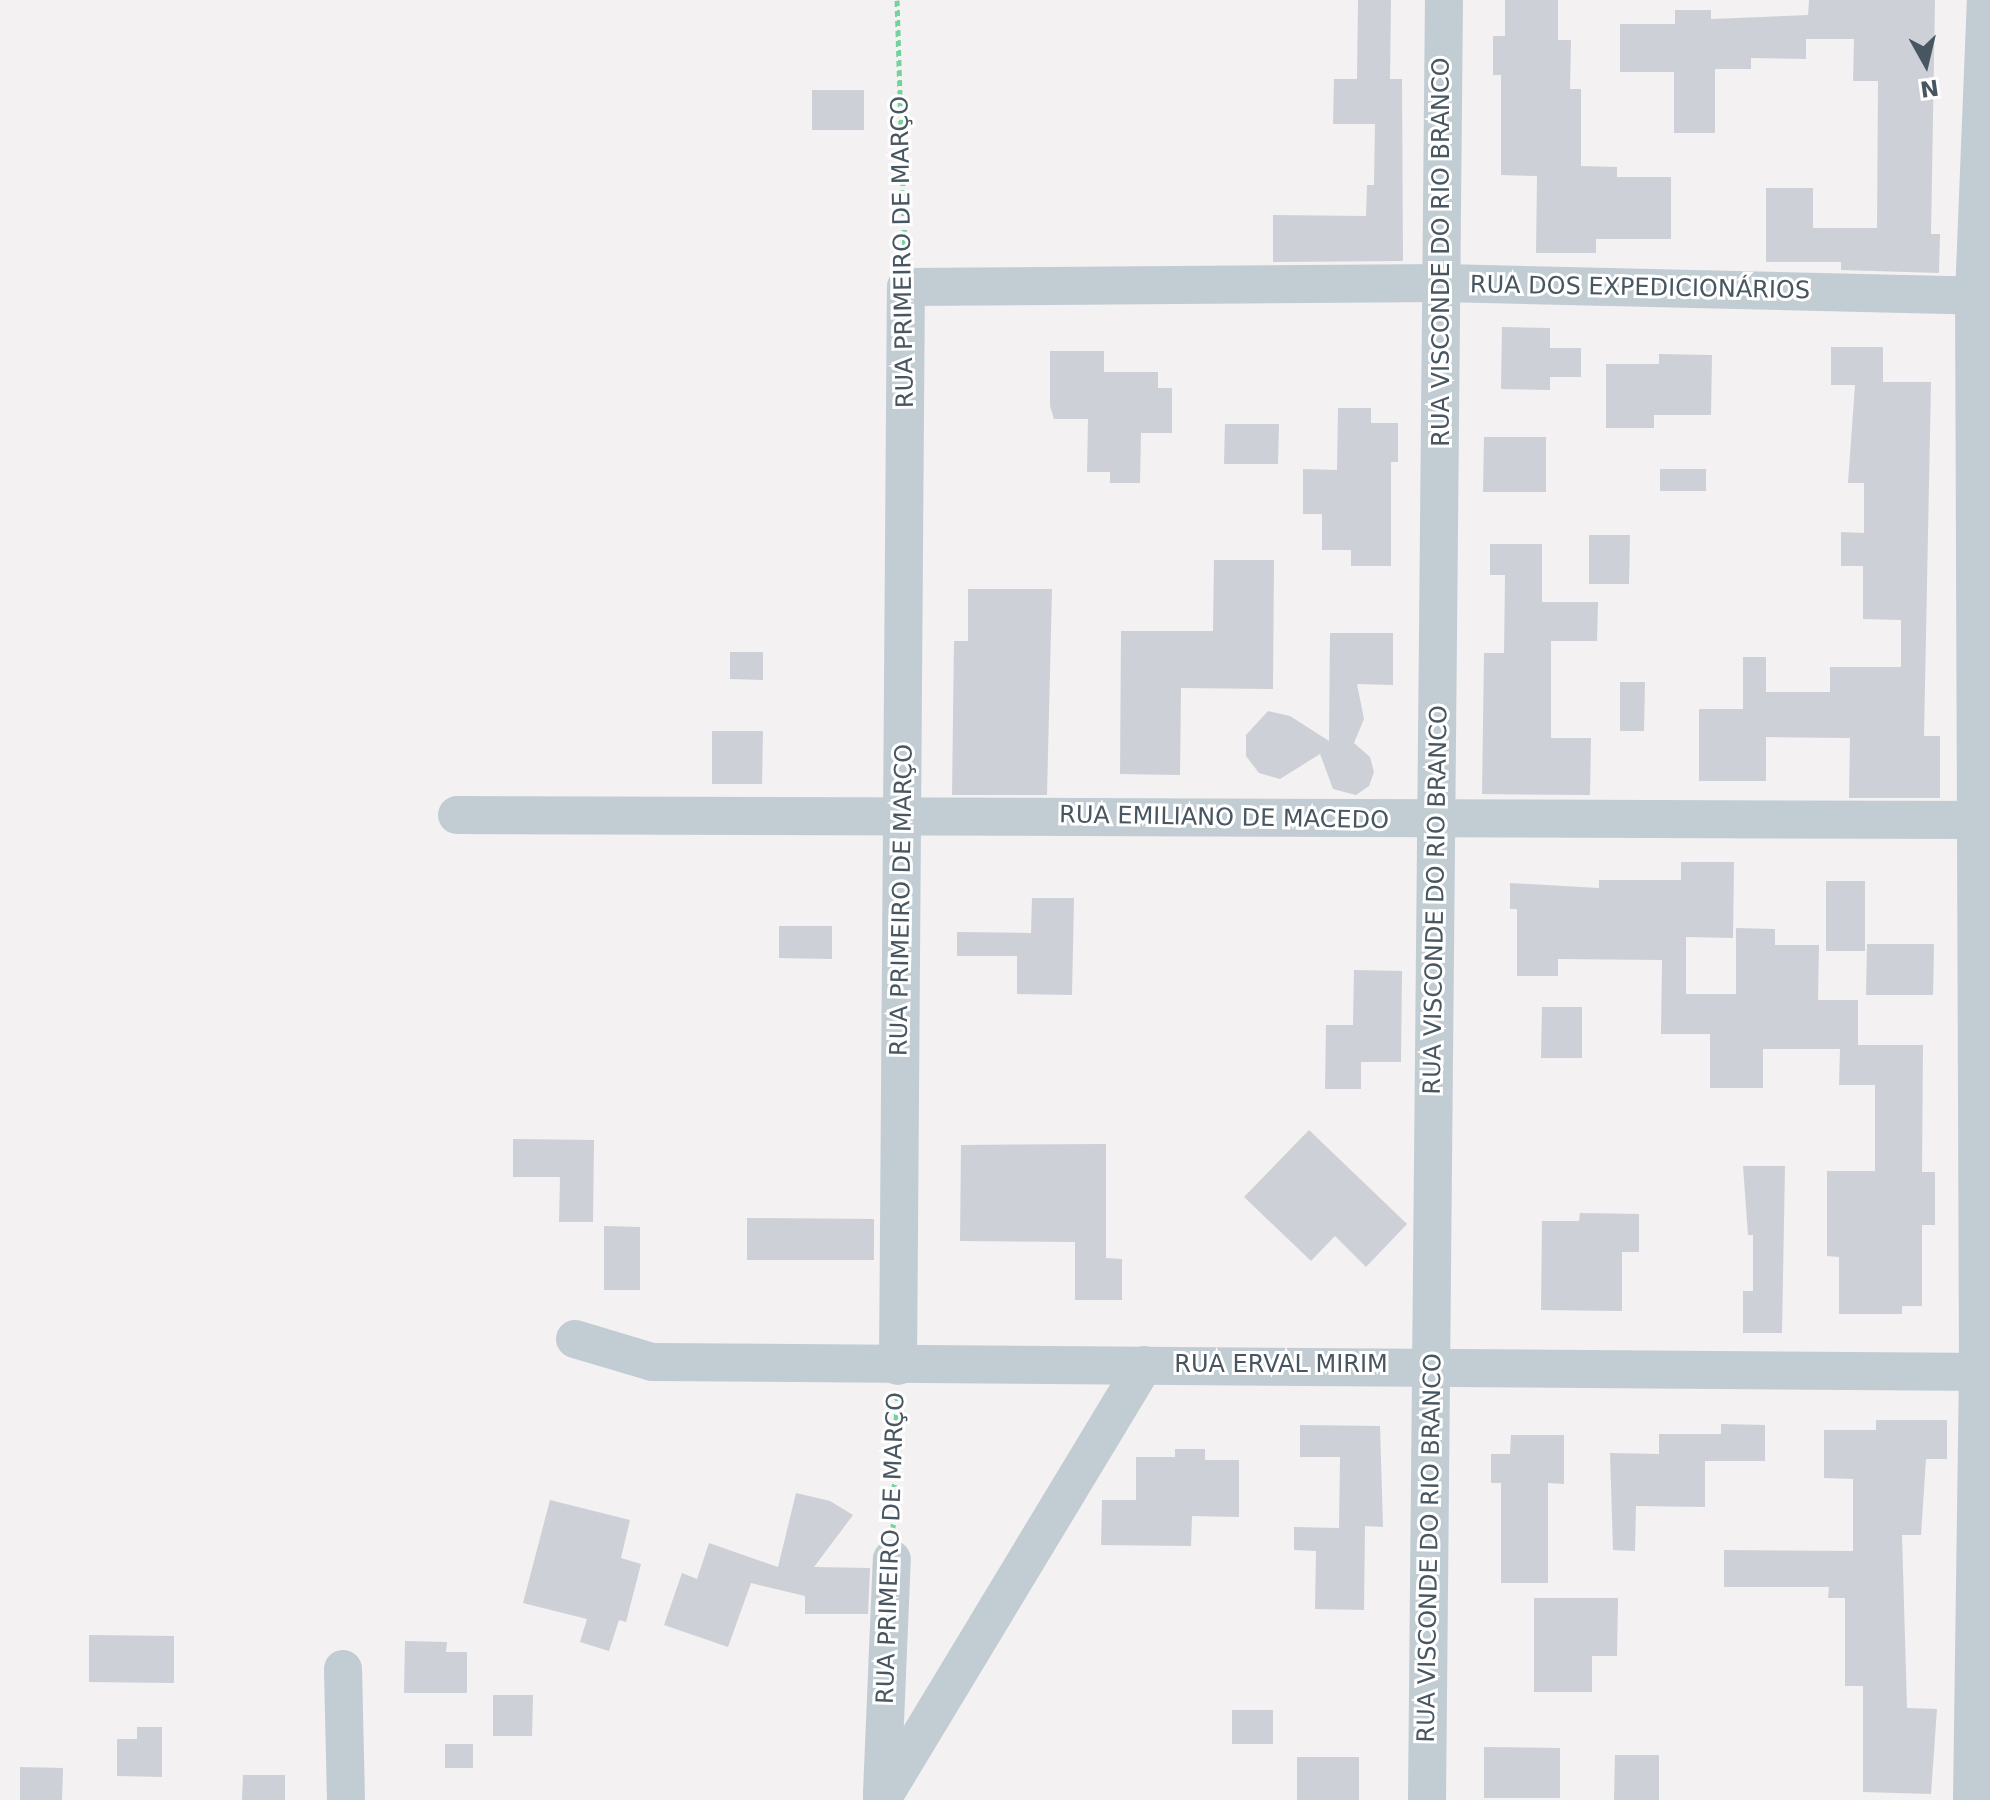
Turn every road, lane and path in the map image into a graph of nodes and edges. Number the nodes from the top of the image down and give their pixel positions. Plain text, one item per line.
1 (897, 0) edge
2 (1444, 0) edge
3 (1986, 0) edge
4 (1443, 283) junction
5 (906, 287) junction
6 (1982, 296) edge
7 (903, 813) junction
8 (457, 815) dead end
9 (1983, 820) edge
10 (1436, 821) junction
11 (575, 1339) dead end
12 (1144, 1365) junction
13 (1431, 1365) junction
14 (898, 1366) junction
15 (1984, 1372) edge
16 (892, 1559) joint
17 (343, 1669) dead end
18 (346, 1800) edge
19 (882, 1800) edge
20 (1427, 1800) edge
21 (1972, 1800) edge

1 - 5 path, RUA PRIMEIRO DE MARÇO
2 - 4 street, RUA VISCONDE DO RIO BRANCO
3 - 6 street
4 - 5 street, RUA DOS EXPEDICIONÁRIOS
4 - 6 street, RUA DOS EXPEDICIONÁRIOS
4 - 10 street, RUA VISCONDE DO RIO BRANCO
5 - 7 street, RUA PRIMEIRO DE MARÇO
6 - 9 street
7 - 8 street, RUA EMILIANO DE MACEDO
7 - 10 street, RUA EMILIANO DE MACEDO
7 - 14 street, RUA PRIMEIRO DE MARÇO
9 - 10 street, RUA EMILIANO DE MACEDO
9 - 15 street
10 - 13 street, RUA VISCONDE DO RIO BRANCO
11 - 14 street, RUA ERVAL MIRIM
12 - 13 street, RUA ERVAL MIRIM
12 - 14 street, RUA ERVAL MIRIM
12 - 19 street
13 - 15 street, RUA ERVAL MIRIM
13 - 20 street, RUA VISCONDE DO RIO BRANCO
14 - 16 path, RUA PRIMEIRO DE MARÇO
15 - 21 street
16 - 19 street, RUA PRIMEIRO DE MARÇO
17 - 18 street

